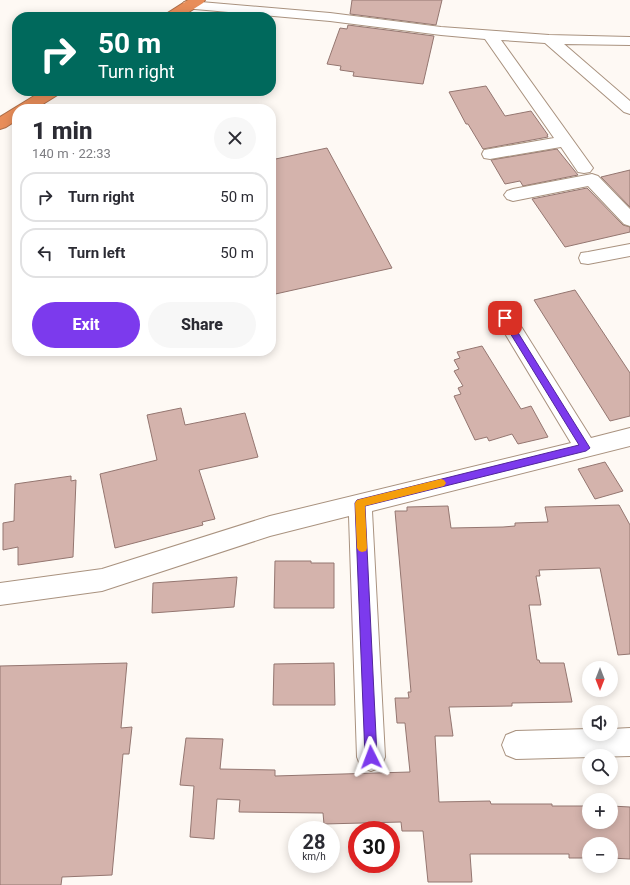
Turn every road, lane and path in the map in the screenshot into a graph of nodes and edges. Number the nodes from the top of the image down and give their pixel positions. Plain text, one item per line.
1 (193, 3) edge
2 (179, 12) edge
3 (489, 34) junction
4 (549, 39) junction
5 (630, 41) edge
6 (44, 96) edge
7 (32, 104) edge
8 (630, 109) edge
9 (12, 116) edge
10 (0, 124) edge
11 (565, 141) junction
12 (490, 154) dead end
13 (584, 168) dead end
14 (513, 195) dead end
15 (630, 220) edge
16 (630, 250) edge
17 (588, 258) dead end
18 (505, 318) dead end
19 (630, 437) edge
20 (586, 448) junction
21 (360, 503) junction
22 (0, 594) edge
23 (630, 742) edge
24 (516, 744) dead end
25 (371, 757) dead end

1 - 2 highway
1 - 3 street
3 - 4 street
3 - 11 street
4 - 5 street
4 - 8 street
6 - 7 highway
9 - 10 highway
11 - 12 street
11 - 13 street
14 - 15 street
16 - 17 street
18 - 20 street
19 - 20 street
20 - 21 street
21 - 22 street
21 - 25 street
23 - 24 street

